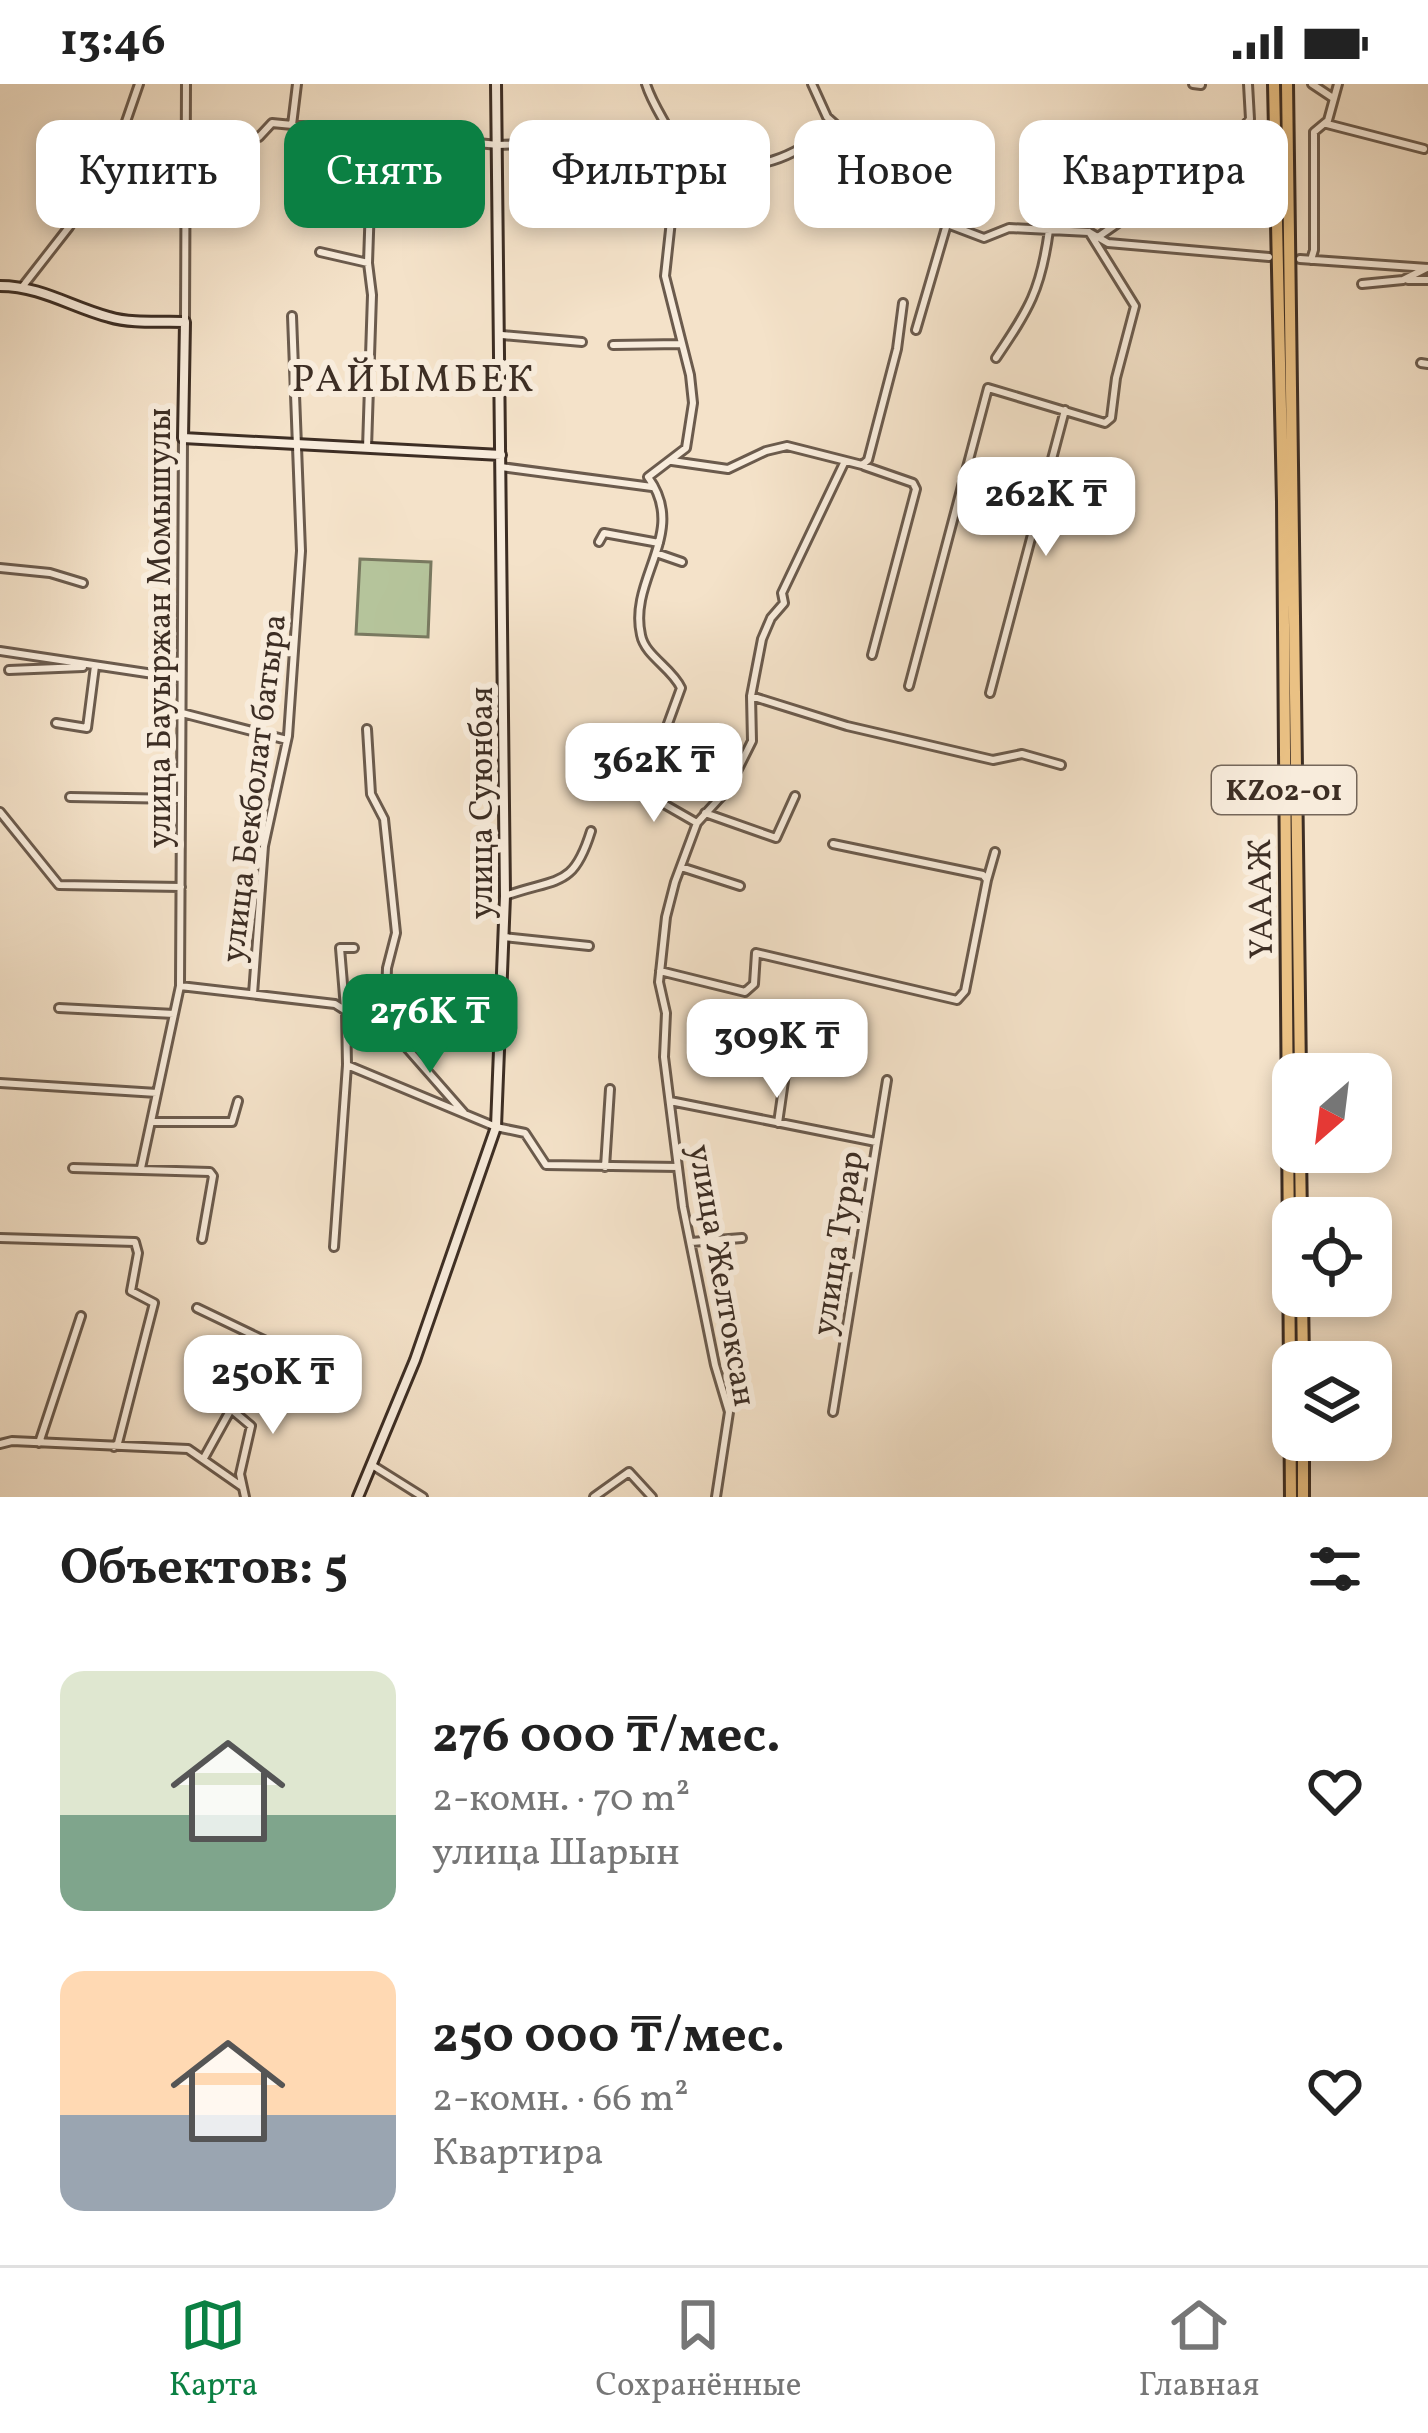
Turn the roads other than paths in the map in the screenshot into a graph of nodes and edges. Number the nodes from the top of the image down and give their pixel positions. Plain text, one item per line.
1 (139, 84) edge
2 (186, 84) edge
3 (296, 84) edge
4 (496, 84) edge
5 (646, 84) edge
6 (812, 84) edge
7 (1248, 84) edge
8 (1274, 84) edge
9 (1287, 84) edge
10 (1312, 84) edge
11 (1338, 84) edge
12 (1334, 99) junction
13 (128, 120) edge
14 (187, 120) edge
15 (292, 120) edge
16 (663, 120) edge
17 (832, 120) edge
18 (1326, 122) junction
19 (485, 144) edge
20 (498, 145) junction
21 (509, 145) edge
22 (1424, 149) dead end
23 (66, 228) edge
24 (186, 228) edge
25 (369, 228) edge
26 (670, 228) edge
27 (946, 228) edge
28 (958, 228) edge
29 (1049, 230) junction
30 (1088, 232) junction
31 (1098, 237) junction
32 (320, 252) dead end
33 (1269, 257) dead end
34 (1300, 259) dead end
35 (1311, 260) junction
36 (368, 263) junction
37 (1428, 268) edge
38 (1403, 280) junction
39 (1428, 280) edge
40 (1362, 284) dead end
41 (0, 286) edge
42 (22, 286) junction
43 (903, 303) dead end
44 (292, 316) dead end
45 (185, 322) junction
46 (916, 330) dead end
47 (502, 335) junction
48 (582, 342) dead end
49 (681, 344) junction
50 (613, 345) dead end
51 (996, 358) dead end
52 (1065, 410) junction
53 (183, 439) junction
54 (297, 445) junction
55 (367, 448) junction
56 (501, 455) junction
57 (668, 460) junction
58 (844, 461) junction
59 (862, 465) junction
60 (501, 467) junction
61 (655, 487) junction
62 (599, 542) dead end
63 (659, 543) junction
64 (656, 553) junction
65 (682, 562) dead end
66 (0, 568) edge
67 (83, 583) dead end
68 (0, 651) edge
69 (872, 655) dead end
70 (96, 666) junction
71 (9, 670) dead end
72 (182, 679) junction
73 (909, 686) dead end
74 (990, 693) dead end
75 (751, 696) junction
76 (182, 713) junction
77 (56, 723) dead end
78 (368, 729) dead end
79 (287, 740) junction
80 (1060, 765) dead end
81 (795, 796) dead end
82 (70, 797) dead end
83 (181, 799) junction
84 (0, 812) edge
85 (705, 813) junction
86 (698, 824) junction
87 (591, 831) dead end
88 (833, 844) dead end
89 (995, 852) dead end
90 (681, 867) junction
91 (987, 880) junction
92 (181, 886) junction
93 (740, 886) dead end
94 (505, 896) junction
95 (504, 937) junction
96 (589, 946) dead end
97 (354, 948) dead end
98 (660, 971) junction
99 (180, 986) junction
100 (253, 994) junction
101 (59, 1008) dead end
102 (346, 1011) junction
103 (174, 1014) junction
104 (1300, 1053) edge
105 (347, 1065) junction
106 (786, 1067) dead end
107 (887, 1081) dead end
108 (0, 1083) edge
109 (610, 1089) dead end
110 (157, 1093) junction
111 (238, 1101) dead end
112 (670, 1101) junction
113 (464, 1113) junction
114 (151, 1123) junction
115 (778, 1123) junction
116 (496, 1127) junction
117 (876, 1142) junction
118 (605, 1167) junction
119 (678, 1167) junction
120 (73, 1168) dead end
121 (141, 1168) junction
122 (0, 1238) edge
123 (742, 1238) dead end
124 (202, 1239) dead end
125 (692, 1241) junction
126 (334, 1247) dead end
127 (197, 1308) dead end
128 (81, 1316) dead end
129 (231, 1409) junction
130 (833, 1412) dead end
131 (39, 1443) junction
132 (0, 1444) edge
133 (114, 1447) junction
134 (204, 1458) junction
135 (1304, 1461) edge
136 (372, 1465) junction
137 (242, 1486) junction
138 (245, 1497) edge
139 (358, 1497) edge
140 (423, 1497) edge
141 (594, 1497) edge
142 (652, 1497) edge
143 (716, 1497) edge
144 (1291, 1497) edge
145 (1303, 1497) edge

1 - 13 street
2 - 14 street, улица Бауыржан Момышулы
3 - 15 street
4 - 20 main road, улица Суюнбая
5 - 16 street
6 - 17 street
7 - 31 street
8 - 144 highway, ҮАААЖ / KZ02-01
9 - 104 highway, ҮАААЖ / KZ02-01
10 - 12 street
11 - 12 street
12 - 18 street
18 - 22 street
18 - 35 street
19 - 20 street
20 - 21 street
20 - 47 main road, улица Суюнбая
23 - 42 street
24 - 45 street, улица Бауыржан Момышулы
25 - 36 street
26 - 49 street
27 - 46 street
28 - 29 street
29 - 30 street
29 - 51 street
30 - 31 street
30 - 52 street
31 - 33 street
32 - 36 street
34 - 35 street
35 - 37 street
36 - 55 street
37 - 38 street
38 - 39 street
38 - 40 street
41 - 42 main road
42 - 45 main road
43 - 59 street
44 - 54 street, улица Бекболат батыра
45 - 53 main road, улица Бауыржан Момышулы
47 - 48 street
47 - 56 main road, улица Суюнбая
49 - 50 street
49 - 57 street
52 - 73 street
52 - 74 street
53 - 54 main road
53 - 72 street, улица Бауыржан Момышулы
54 - 55 main road
54 - 79 street, улица Бекболат батыра
55 - 56 main road
56 - 60 main road, улица Суюнбая
57 - 58 street
57 - 61 street
58 - 59 street
58 - 75 street, улица Желтоксан
59 - 69 street
60 - 61 street
60 - 94 main road, улица Суюнбая
61 - 63 street
62 - 63 street
63 - 64 street
64 - 65 street
64 - 86 street
66 - 67 street
68 - 70 street
70 - 71 street
70 - 72 street
70 - 77 street
72 - 76 street, улица Бауыржан Момышулы
75 - 80 street
75 - 85 street, улица Желтоксан
76 - 79 street
76 - 83 street, улица Бауыржан Момышулы
78 - 113 street
79 - 100 street, улица Бекболат батыра
81 - 85 street
82 - 83 street
83 - 92 street, улица Бауыржан Момышулы
84 - 92 street
85 - 86 street, улица Желтоксан
86 - 90 street, улица Желтоксан
87 - 94 street
88 - 91 street
89 - 91 street
90 - 93 street
90 - 98 street, улица Желтоксан
91 - 98 street
92 - 99 street, улица Бауыржан Момышулы
94 - 95 main road, улица Суюнбая
95 - 96 street
95 - 116 main road, улица Суюнбая
97 - 102 street
98 - 112 street, улица Желтоксан
99 - 100 street
99 - 103 street, улица Бауыржан Момышулы
100 - 102 street
101 - 103 street
102 - 105 street
103 - 110 street, улица Бауыржан Момышулы
105 - 113 street
105 - 126 street
106 - 115 street
107 - 117 street, улица Турар
108 - 110 street
109 - 118 street
110 - 114 street, улица Бауыржан Момышулы
111 - 114 street
112 - 115 street
112 - 119 street, улица Желтоксан
113 - 116 street
114 - 121 street, улица Бауыржан Момышулы
115 - 117 street
116 - 118 street
116 - 136 main road, улица Суюнбая
117 - 130 street, улица Турар
118 - 119 street
119 - 125 street, улица Желтоксан
120 - 121 street
121 - 124 street
122 - 133 street
123 - 125 street
125 - 143 street, улица Желтоксан
127 - 129 street
128 - 131 street
129 - 134 street
129 - 137 street
131 - 132 street
131 - 133 street
133 - 134 street
134 - 137 street
135 - 145 highway
136 - 139 main road, улица Суюнбая
136 - 140 street
137 - 138 street
141 - 142 street

